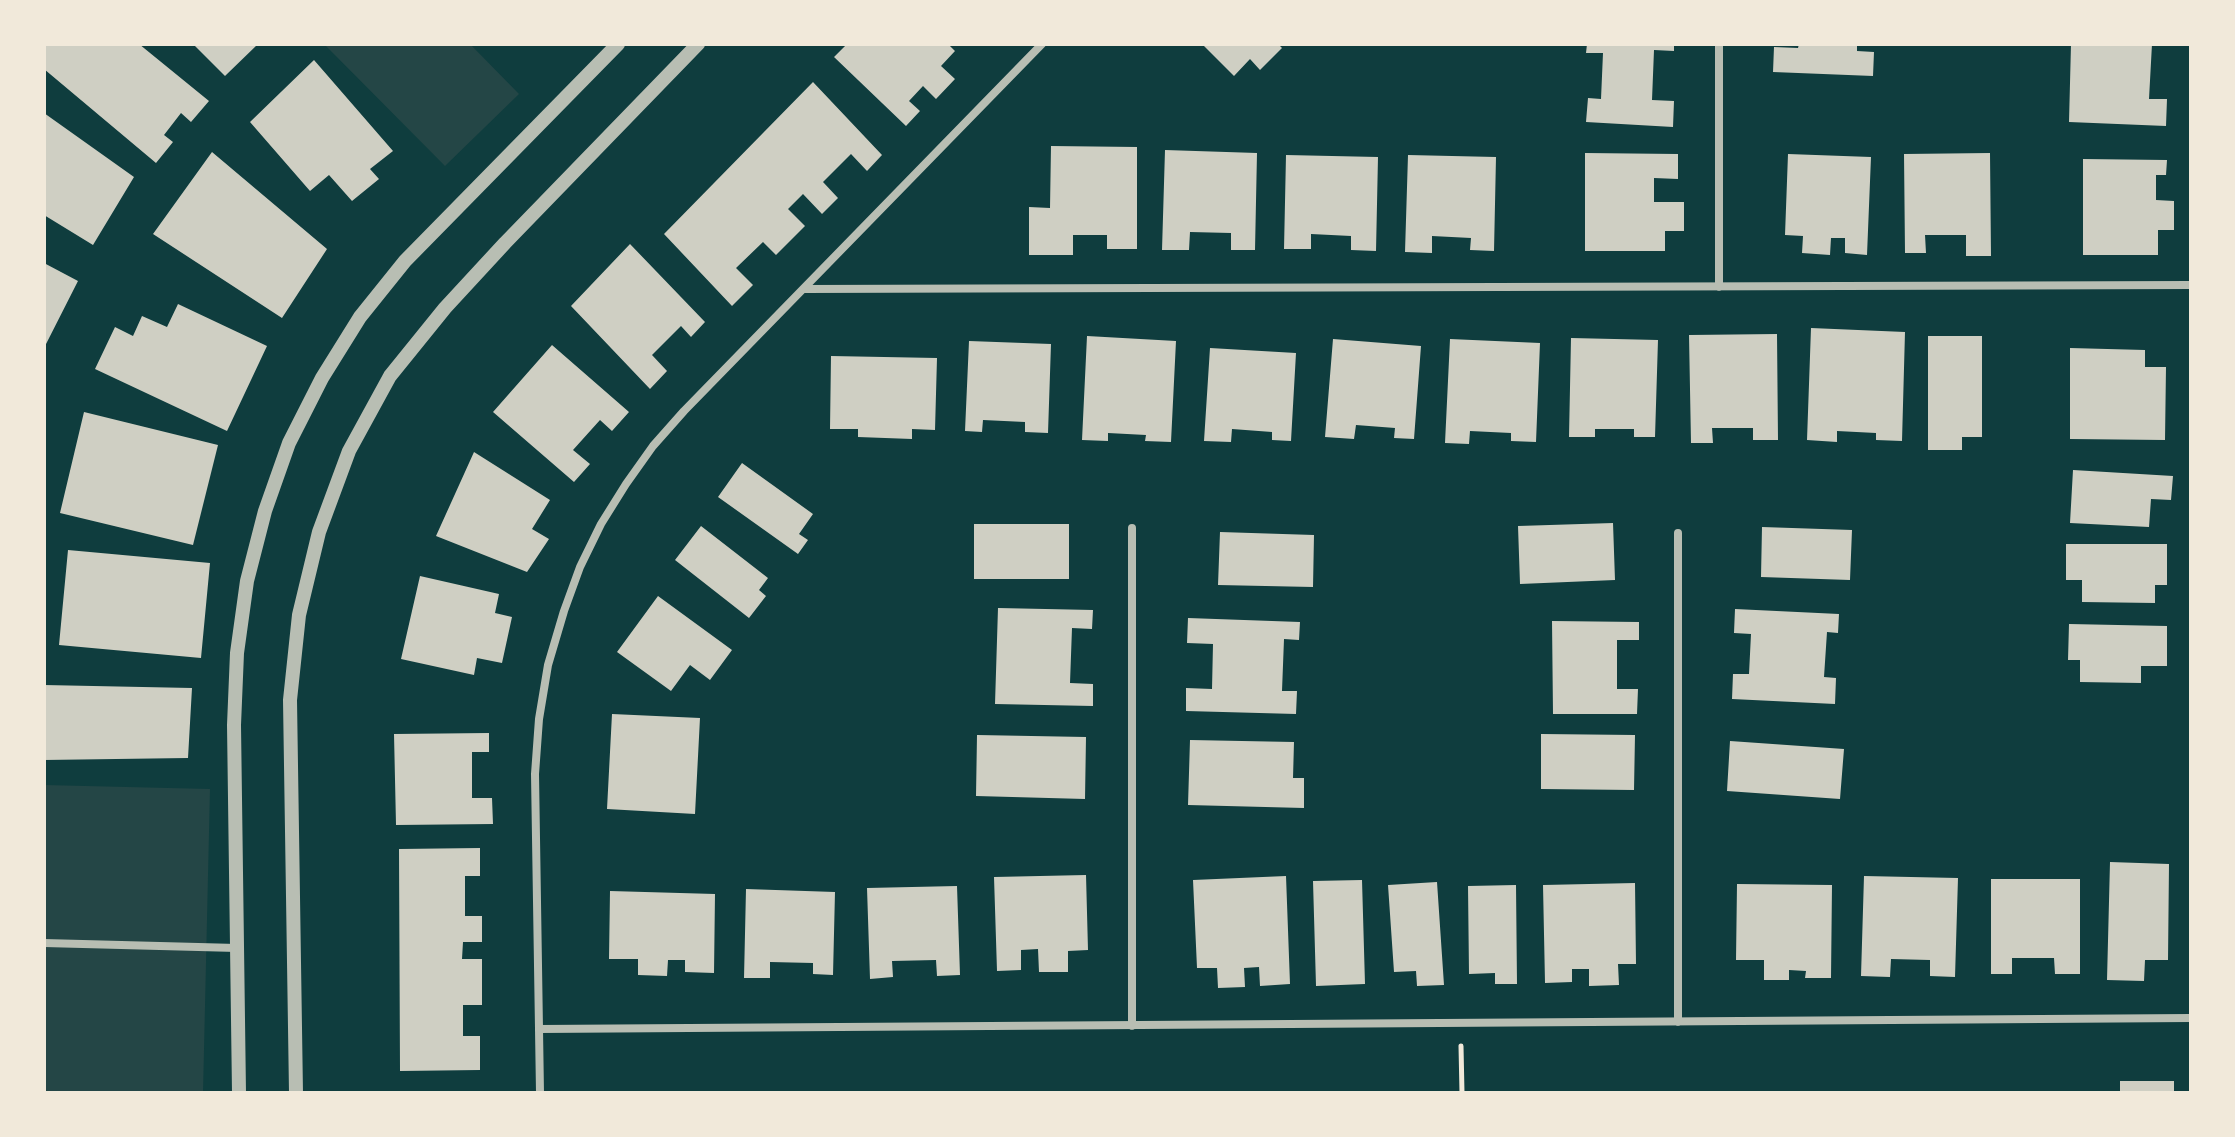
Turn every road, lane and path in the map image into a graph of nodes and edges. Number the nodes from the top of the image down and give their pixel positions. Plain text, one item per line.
1 (618, 44) edge
2 (698, 44) edge
3 (1042, 44) edge
4 (1719, 44) edge
5 (2191, 285) edge
6 (1719, 287) junction
7 (804, 289) junction
8 (1132, 528) dead end
9 (1678, 533) dead end
10 (44, 943) edge
11 (237, 948) junction
12 (2191, 1018) edge
13 (1678, 1022) junction
14 (1461, 1023) junction
15 (1132, 1026) junction
16 (539, 1029) junction
17 (239, 1093) edge
18 (296, 1093) edge
19 (540, 1093) edge
20 (1462, 1093) edge

1 - 11 street
2 - 18 street
3 - 7 street
4 - 6 street
5 - 6 street
6 - 7 street
7 - 16 street
8 - 15 street
9 - 13 street
10 - 11 street
11 - 17 street
12 - 13 street
13 - 14 street
14 - 15 street
14 - 20 path
15 - 16 street
16 - 19 street

